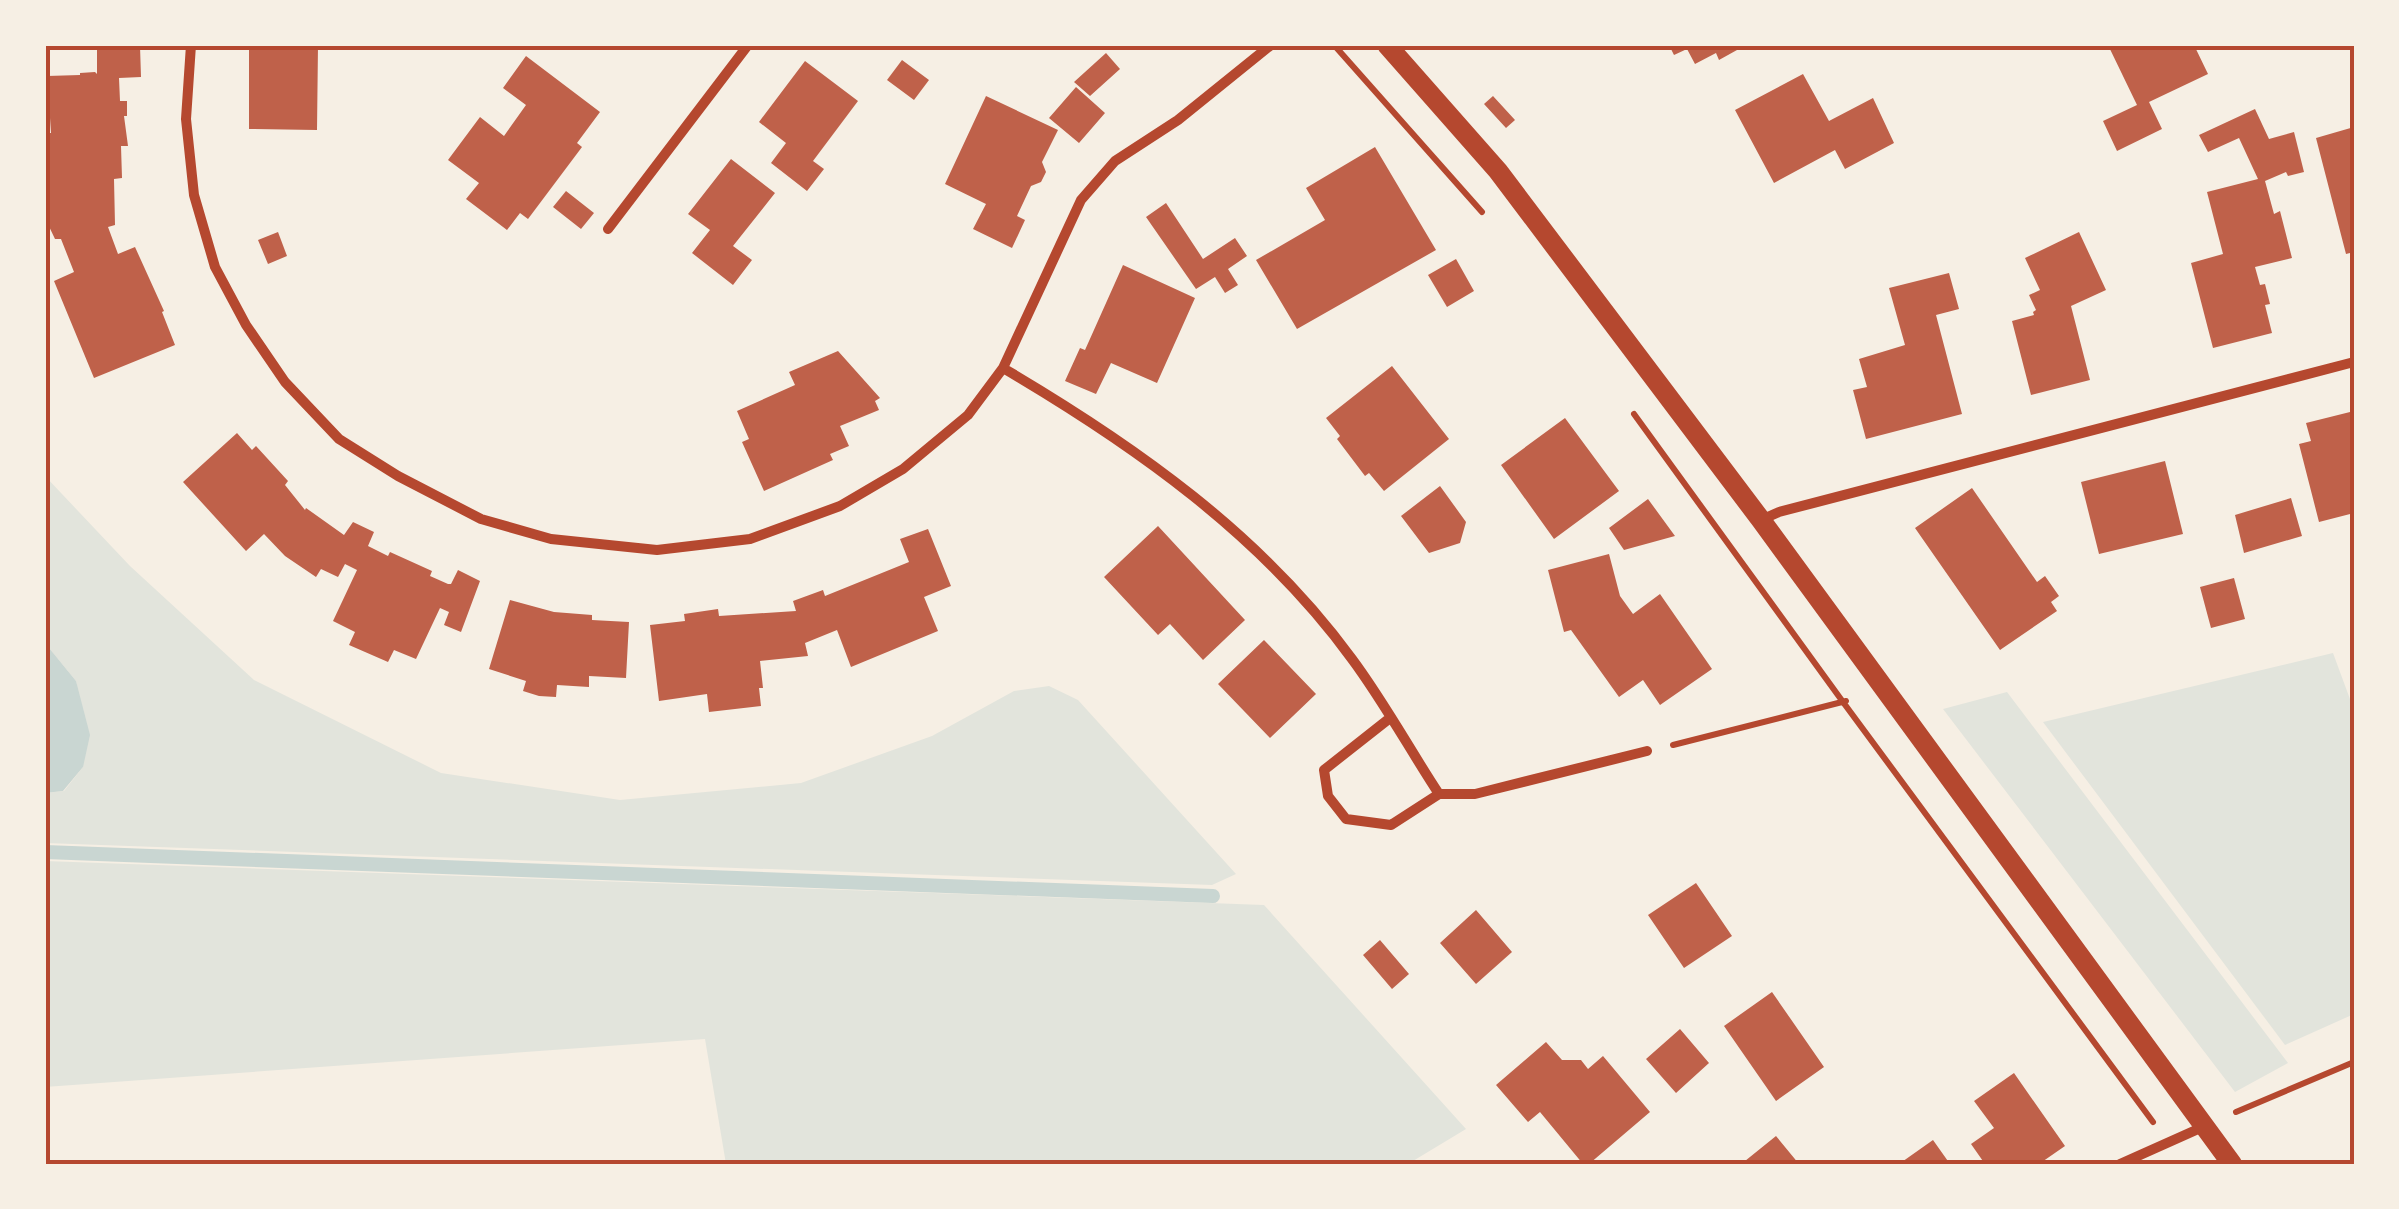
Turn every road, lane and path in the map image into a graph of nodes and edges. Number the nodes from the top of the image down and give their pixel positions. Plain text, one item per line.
1 (191, 45) edge
2 (748, 45) edge
3 (1271, 45) edge
4 (1334, 45) edge
5 (1387, 45) edge
6 (1489, 220) dead end
7 (608, 229) dead end
8 (2354, 362) edge
9 (1003, 368) junction
10 (1626, 403) dead end
11 (1760, 520) junction
12 (1885, 690) junction
13 (1842, 702) junction
14 (1390, 718) junction
15 (1648, 751) joint
16 (1439, 794) junction
17 (2354, 1062) edge
18 (2205, 1126) junction
19 (2167, 1141) junction
20 (2120, 1164) edge
21 (2232, 1164) edge

1 - 9 street
2 - 7 street
3 - 9 street
4 - 6 path
5 - 11 main road
8 - 11 street
9 - 14 street
10 - 13 path
11 - 12 main road
12 - 13 path
12 - 18 main road
13 - 15 path
13 - 19 path
14 - 16 street
14 - 16 street
15 - 16 street
17 - 18 path
18 - 19 street
18 - 21 main road
19 - 20 street

